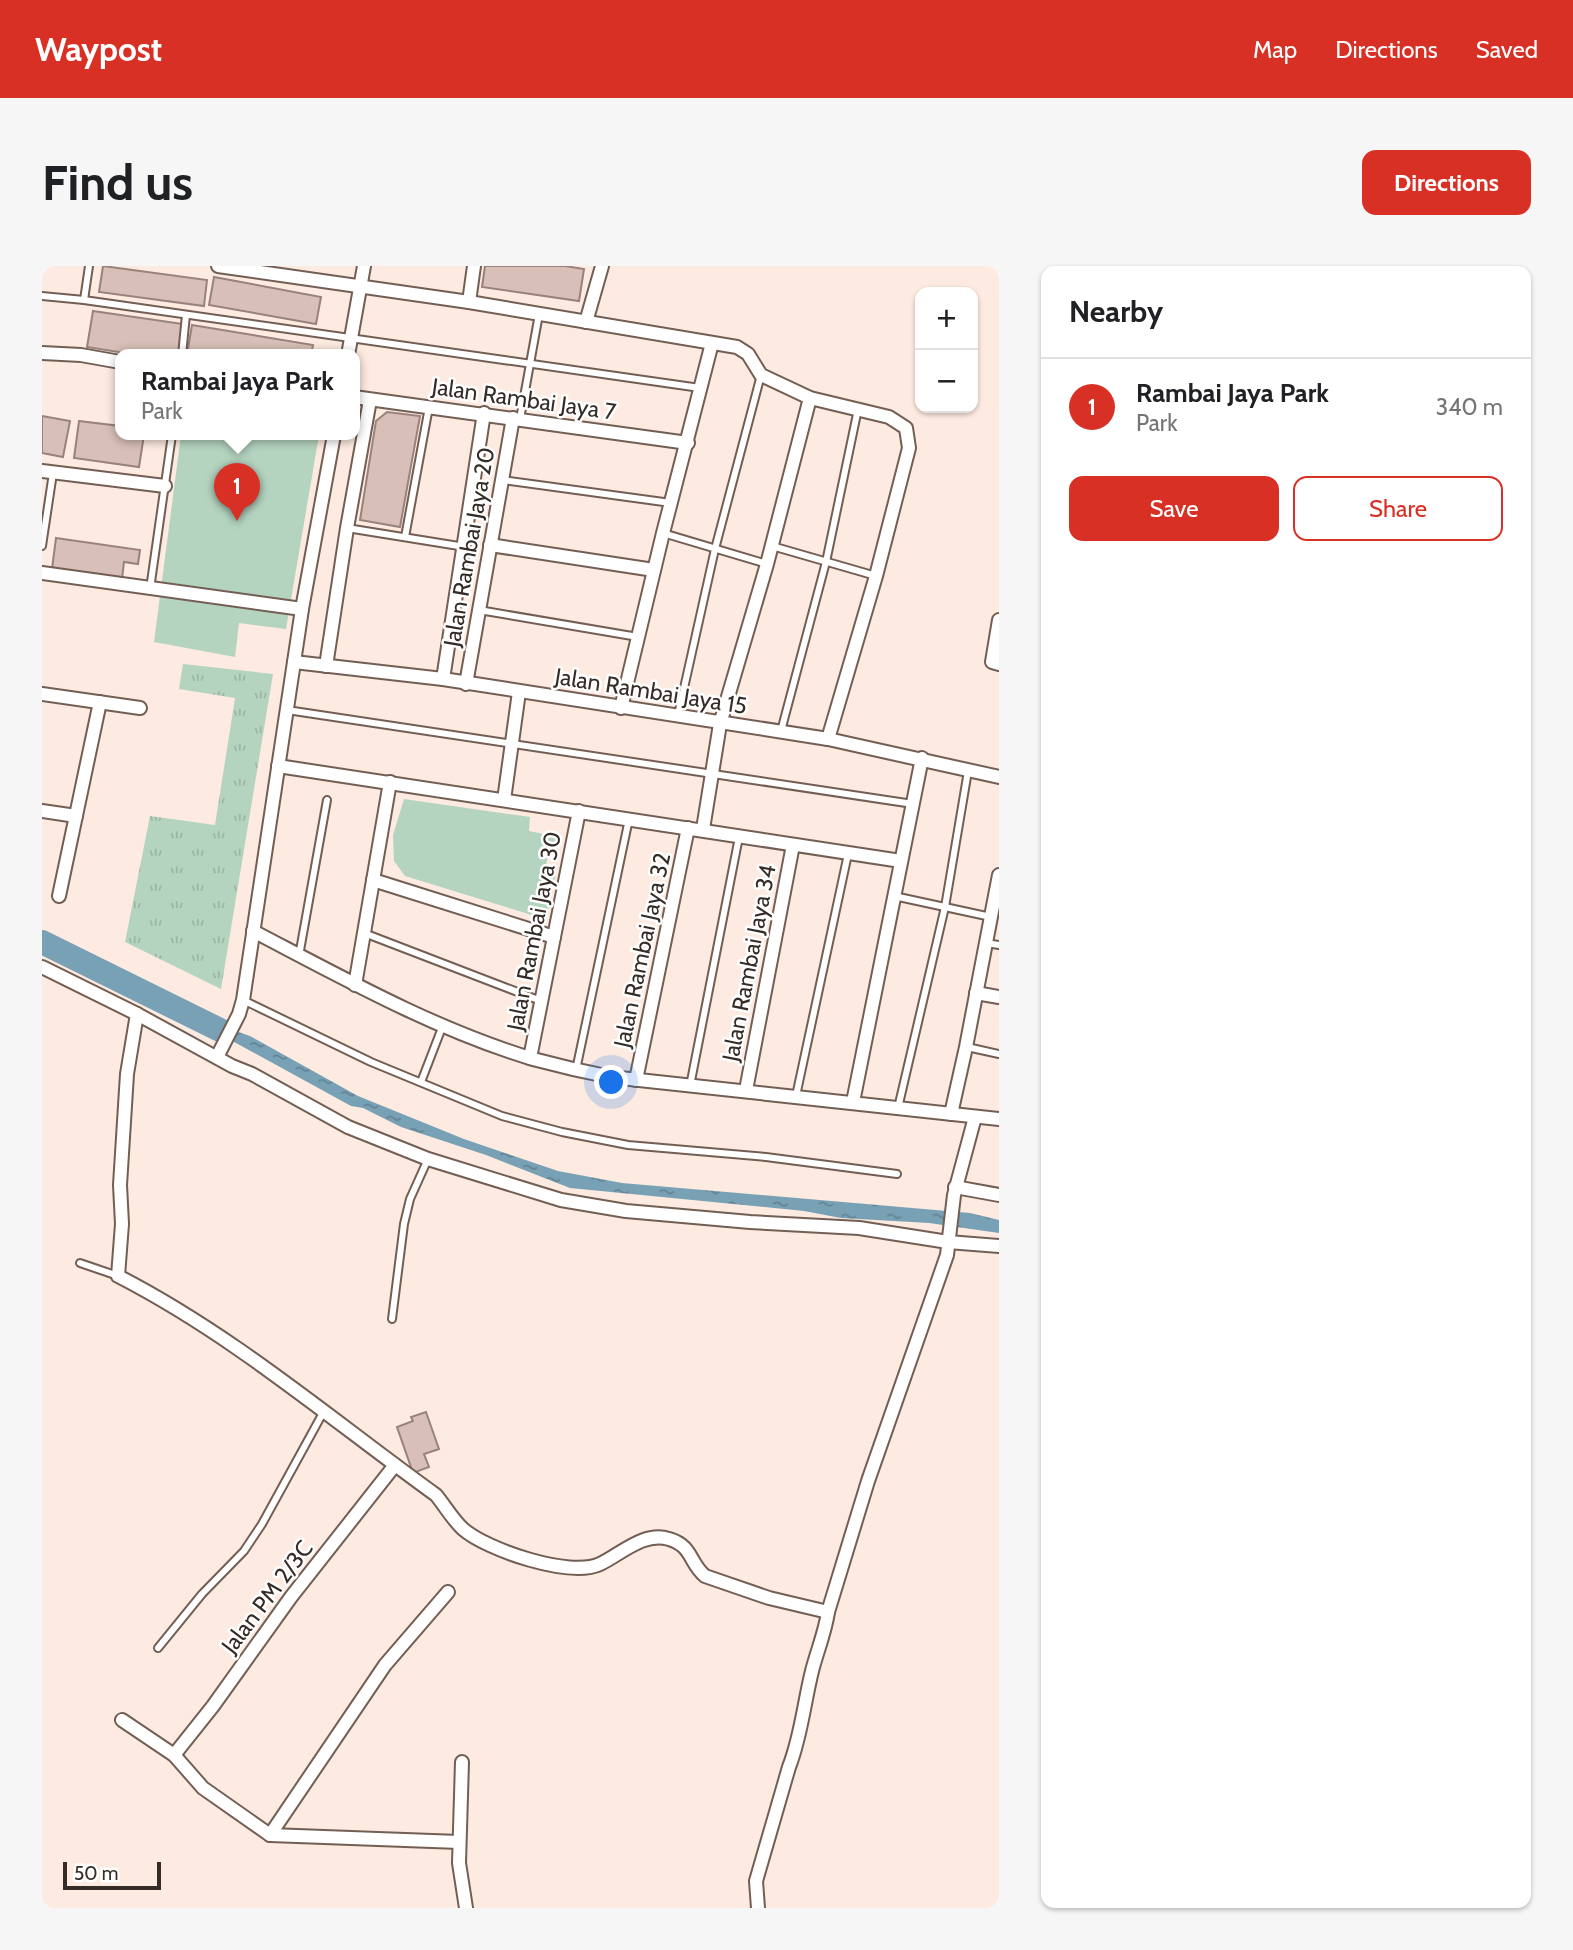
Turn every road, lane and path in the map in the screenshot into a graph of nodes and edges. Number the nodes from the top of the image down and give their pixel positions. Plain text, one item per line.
1 (89, 266) edge
2 (218, 266) edge
3 (223, 266) edge
4 (364, 266) edge
5 (474, 266) edge
6 (602, 266) edge
7 (361, 287) junction
8 (42, 296) edge
9 (83, 300) junction
10 (469, 302) junction
11 (539, 314) junction
12 (186, 315) junction
13 (586, 322) junction
14 (350, 339) junction
15 (712, 343) junction
16 (183, 349) edge
17 (349, 349) edge
18 (42, 354) edge
19 (115, 361) edge
20 (530, 365) junction
21 (761, 375) junction
22 (700, 388) junction
23 (360, 398) edge
24 (810, 398) junction
25 (370, 400) junction
26 (429, 407) junction
27 (858, 409) junction
28 (484, 414) junction
29 (517, 419) junction
30 (171, 440) edge
31 (333, 440) edge
32 (688, 443) junction
33 (47, 472) edge
34 (502, 480) junction
35 (166, 486) junction
36 (671, 503) junction
37 (347, 528) junction
38 (663, 533) junction
39 (405, 537) junction
40 (490, 545) junction
41 (42, 546) edge
42 (465, 547) junction
43 (772, 547) junction
44 (715, 549) junction
45 (826, 562) junction
46 (767, 564) junction
47 (654, 570) junction
48 (42, 573) edge
49 (876, 576) junction
50 (150, 589) junction
51 (302, 610) junction
52 (479, 611) junction
53 (999, 623) edge
54 (638, 637) junction
55 (294, 662) junction
56 (999, 664) edge
57 (326, 666) junction
58 (443, 679) junction
59 (466, 684) junction
60 (519, 692) junction
61 (42, 694) edge
62 (100, 702) junction
63 (139, 708) dead end
64 (621, 708) junction
65 (287, 710) junction
66 (677, 717) junction
67 (720, 724) junction
68 (780, 732) junction
69 (828, 739) junction
70 (513, 744) junction
71 (922, 758) junction
72 (278, 766) junction
73 (968, 769) junction
74 (711, 774) junction
75 (999, 777) edge
76 (390, 782) junction
77 (327, 800) dead end
78 (503, 800) junction
79 (913, 804) junction
80 (42, 811) edge
81 (579, 811) junction
82 (76, 816) junction
83 (629, 819) junction
84 (688, 828) junction
85 (703, 829) junction
86 (740, 835) junction
87 (793, 845) junction
88 (848, 854) junction
89 (901, 862) junction
90 (999, 875) edge
91 (373, 880) junction
92 (998, 889) edge
93 (59, 896) dead end
94 (894, 896) junction
95 (946, 907) junction
96 (991, 917) junction
97 (253, 932) junction
98 (364, 933) junction
99 (554, 937) junction
100 (992, 944) edge
101 (299, 956) junction
102 (42, 967) edge
103 (355, 985) junction
104 (976, 993) junction
105 (999, 997) edge
106 (243, 1000) junction
107 (541, 1000) junction
108 (136, 1014) junction
109 (443, 1025) junction
110 (966, 1047) junction
111 (219, 1053) junction
112 (999, 1054) edge
113 (530, 1058) junction
114 (576, 1070) junction
115 (636, 1080) junction
116 (421, 1082) junction
117 (690, 1086) junction
118 (746, 1090) junction
119 (796, 1096) junction
120 (853, 1102) junction
121 (898, 1108) junction
122 (951, 1114) junction
123 (975, 1117) junction
124 (999, 1119) edge
125 (428, 1159) junction
126 (897, 1174) dead end
127 (954, 1191) junction
128 (999, 1195) edge
129 (948, 1236) junction
130 (999, 1246) edge
131 (80, 1264) dead end
132 (118, 1276) junction
133 (392, 1318) dead end
134 (324, 1411) junction
135 (395, 1465) junction
136 (448, 1592) dead end
137 (828, 1612) junction
138 (158, 1648) dead end
139 (122, 1720) dead end
140 (174, 1755) junction
141 (462, 1762) dead end
142 (270, 1835) junction
143 (459, 1842) junction
144 (466, 1908) edge
145 (758, 1908) edge

1 - 9 lane
2 - 3 street
3 - 7 street
4 - 7 street
5 - 10 street
6 - 13 street
7 - 10 street
7 - 14 street
8 - 9 lane
9 - 12 lane
10 - 11 street
11 - 13 street
11 - 20 lane
12 - 14 lane
12 - 16 lane
13 - 15 street
14 - 17 street
14 - 20 lane
15 - 21 street
15 - 22 street
18 - 19 street
20 - 22 lane
20 - 29 lane
21 - 24 street
21 - 44 lane
22 - 32 street
23 - 25 street, Jalan Rambai Jaya 7
24 - 27 street
24 - 43 street
25 - 26 street, Jalan Rambai Jaya 7
25 - 37 street
26 - 28 street, Jalan Rambai Jaya 7
26 - 39 lane
27 - 45 lane
27 - 49 street
28 - 29 street, Jalan Rambai Jaya 7
28 - 42 street, Jalan Rambai Jaya 20
29 - 32 street, Jalan Rambai Jaya 7
29 - 34 street, Jalan Rambai Jaya 20
30 - 35 lane
31 - 51 street
32 - 36 street
33 - 35 street
33 - 41 lane
34 - 36 lane
34 - 40 street, Jalan Rambai Jaya 20
35 - 50 lane
36 - 38 street
37 - 39 lane
37 - 57 street
38 - 44 lane
38 - 47 street
39 - 42 lane
40 - 47 street
40 - 52 street, Jalan Rambai Jaya 20
42 - 58 street, Jalan Rambai Jaya 20
43 - 45 lane
43 - 46 street
44 - 46 lane
44 - 66 lane
45 - 49 lane
45 - 68 lane
46 - 67 street
47 - 54 street
48 - 50 street
49 - 69 street
50 - 51 street
51 - 55 street
52 - 54 lane
52 - 59 street, Jalan Rambai Jaya 20
53 - 56 street
54 - 64 street
55 - 57 street, Jalan Rambai Jaya 15
55 - 65 street
57 - 58 street, Jalan Rambai Jaya 15
58 - 59 street, Jalan Rambai Jaya 15
59 - 60 street, Jalan Rambai Jaya 15
60 - 64 street, Jalan Rambai Jaya 15
60 - 70 street
61 - 62 street
62 - 63 street
62 - 82 street
64 - 66 street, Jalan Rambai Jaya 15
65 - 70 lane
65 - 72 street
66 - 67 street, Jalan Rambai Jaya 15
67 - 68 street, Jalan Rambai Jaya 15
67 - 74 street
68 - 69 street, Jalan Rambai Jaya 15
69 - 71 street, Jalan Rambai Jaya 15
70 - 74 lane
70 - 78 street
71 - 73 street, Jalan Rambai Jaya 15
71 - 79 street
72 - 76 street
72 - 97 street
73 - 75 street, Jalan Rambai Jaya 15
73 - 95 lane
74 - 79 lane
74 - 85 street
76 - 78 street
76 - 91 street
77 - 101 lane
78 - 81 street
79 - 89 street
80 - 82 street
81 - 83 street
81 - 99 street, Jalan Rambai Jaya 30
82 - 93 street
83 - 84 street
83 - 114 lane
84 - 85 street
84 - 115 street, Jalan Rambai Jaya 32
85 - 86 street
86 - 87 street
86 - 117 lane
87 - 88 street
87 - 118 street, Jalan Rambai Jaya 34
88 - 89 street
88 - 119 lane
89 - 94 street
90 - 92 street
91 - 98 street
91 - 99 street
92 - 96 street
94 - 95 lane
94 - 120 street
95 - 96 lane
95 - 121 lane
96 - 100 street
97 - 101 street
97 - 106 street
98 - 103 street
98 - 107 lane
99 - 107 street, Jalan Rambai Jaya 30
100 - 104 street
101 - 103 street
102 - 108 street
103 - 109 street
104 - 105 street
104 - 110 street
106 - 111 street
106 - 116 lane
107 - 113 street, Jalan Rambai Jaya 30
108 - 111 street
108 - 132 street
109 - 113 street
109 - 116 lane
110 - 112 lane
110 - 122 street
111 - 125 street
113 - 114 street
114 - 115 street
115 - 117 street
116 - 126 lane
117 - 118 street
118 - 119 street
119 - 120 street
120 - 121 street
121 - 122 street
122 - 123 street
123 - 124 street
123 - 127 street
125 - 129 street
125 - 133 lane
127 - 128 street
127 - 129 street
129 - 130 street
129 - 137 street
131 - 132 lane
132 - 134 street
134 - 135 street
134 - 138 lane
135 - 137 street
135 - 140 street, Jalan PM 2/3C
136 - 142 street
137 - 145 street
139 - 140 street
140 - 142 street
141 - 143 street
142 - 143 street
143 - 144 street

